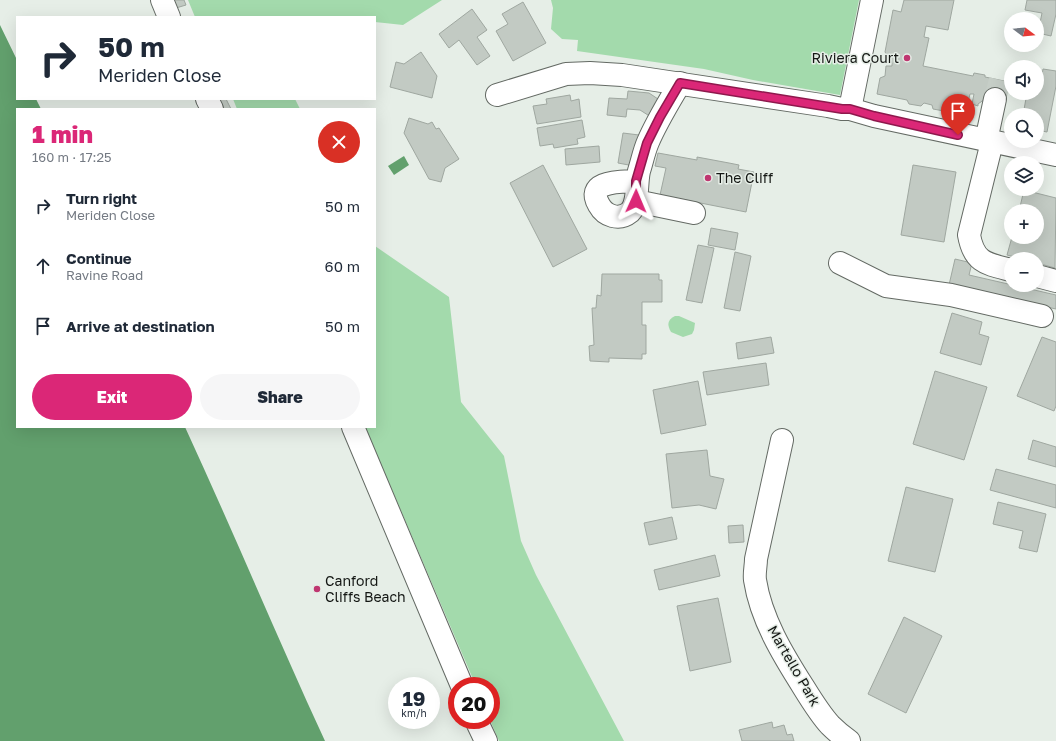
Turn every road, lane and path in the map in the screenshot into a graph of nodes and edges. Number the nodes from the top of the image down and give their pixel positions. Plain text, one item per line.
1 (162, 0) edge
2 (872, 0) edge
3 (169, 16) edge
4 (680, 83) junction
5 (497, 95) dead end
6 (995, 99) tunnel mouth
7 (842, 111) junction
8 (989, 142) junction
9 (1056, 155) edge
10 (694, 213) dead end
11 (840, 263) dead end
12 (1004, 268) edge
13 (1044, 278) edge
14 (1056, 281) edge
15 (1042, 316) dead end
16 (352, 428) edge
17 (782, 440) dead end
18 (458, 677) edge
19 (480, 729) edge
20 (486, 741) edge
21 (849, 741) edge

1 - 3 street
2 - 7 street
4 - 5 street
4 - 7 street
4 - 10 street
6 - 8 street
7 - 8 street
8 - 9 street
8 - 12 street
11 - 15 street
13 - 14 street
16 - 18 street
17 - 21 street, Martello Park
19 - 20 street

